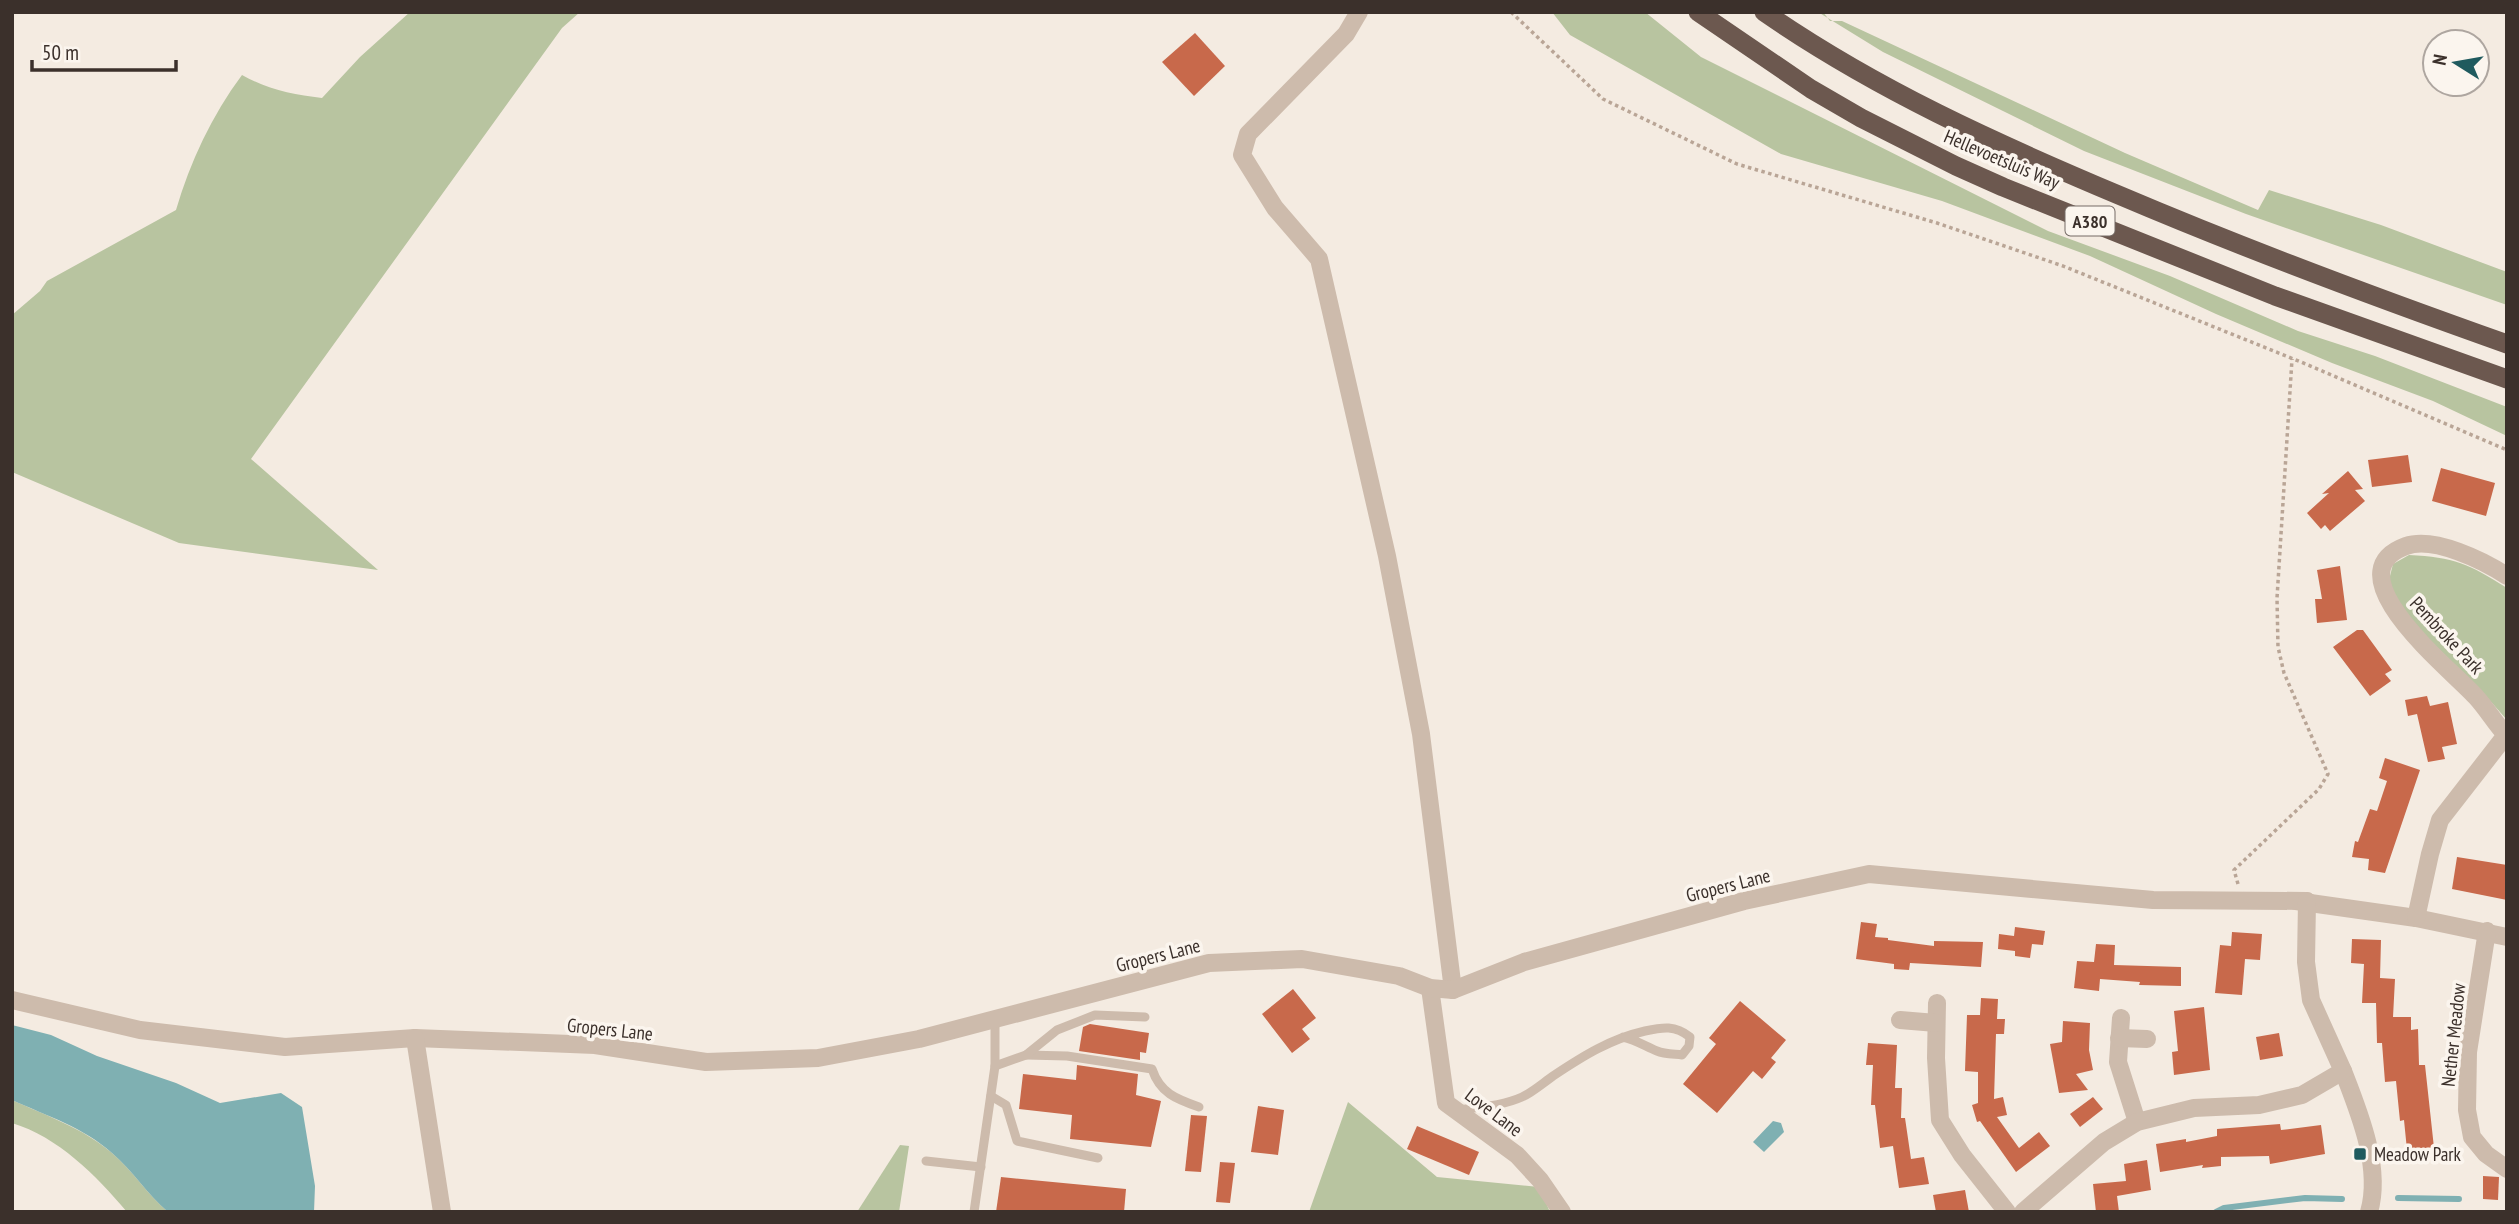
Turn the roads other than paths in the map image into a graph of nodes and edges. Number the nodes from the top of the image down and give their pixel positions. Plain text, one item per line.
1 (1359, 12) edge
2 (1698, 12) edge
3 (1764, 12) edge
4 (2507, 344) edge
5 (2507, 379) edge
6 (2507, 576) edge
7 (2506, 735) edge
8 (2244, 899) road end
9 (2307, 901) junction
10 (2416, 918) junction
11 (2487, 931) junction
12 (2507, 937) edge
13 (1430, 988) junction
14 (1452, 990) junction
15 (12, 1000) edge
16 (1937, 1003) dead end
17 (1145, 1017) dead end
18 (2121, 1018) dead end
19 (995, 1019) junction
20 (1900, 1020) dead end
21 (1936, 1023) junction
22 (1623, 1037) junction
23 (415, 1038) junction
24 (2119, 1038) junction
25 (2147, 1039) dead end
26 (1026, 1055) junction
27 (996, 1066) junction
28 (2343, 1071) junction
29 (991, 1096) junction
30 (1199, 1107) dead end
31 (1457, 1110) junction
32 (2137, 1122) junction
33 (1098, 1158) dead end
34 (926, 1161) dead end
35 (981, 1167) junction
36 (2507, 1169) edge
37 (2371, 1204) edge
38 (442, 1212) edge
39 (974, 1212) edge
40 (1562, 1212) edge
41 (2007, 1212) edge
42 (2023, 1212) edge

1 - 14 street
2 - 5 highway, Hellevoetsluis Way / A380
3 - 4 highway, Hellevoetsluis Way / A380
6 - 7 street, Pembroke Park
7 - 10 street, Pembroke Park
8 - 9 street
9 - 10 street
9 - 14 street, Gropers Lane
9 - 28 street
10 - 11 street
11 - 12 street
11 - 36 street, Nether Meadow
13 - 14 street, Gropers Lane
13 - 19 street, Gropers Lane
13 - 31 street, Love Lane
15 - 23 street, Gropers Lane
16 - 21 street
17 - 26 lane
18 - 24 street
19 - 23 street, Gropers Lane
19 - 27 lane
20 - 21 street
21 - 41 street
22 - 22 lane
22 - 31 lane
23 - 38 street
24 - 25 street
24 - 32 street
26 - 27 lane
26 - 30 lane
27 - 29 lane
28 - 32 street
28 - 37 street
29 - 33 lane
29 - 35 lane
31 - 40 street, Love Lane
32 - 42 street
34 - 35 lane
35 - 39 lane

